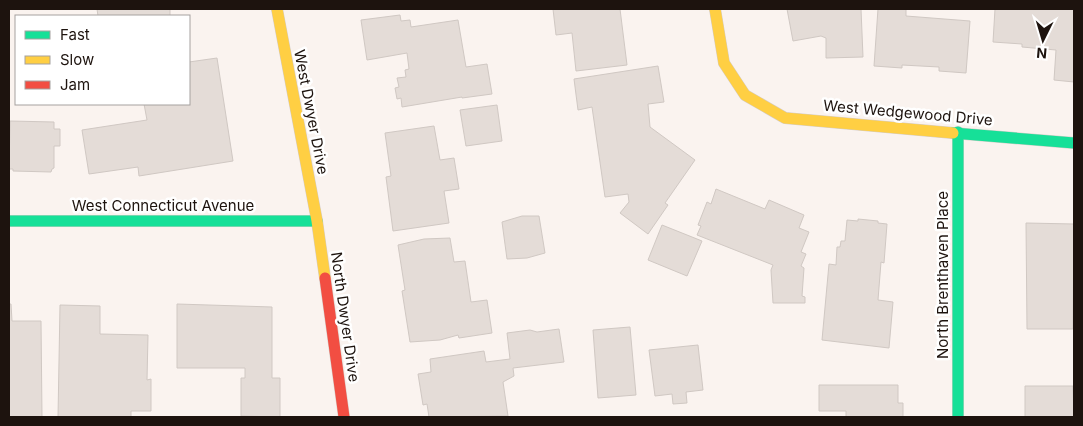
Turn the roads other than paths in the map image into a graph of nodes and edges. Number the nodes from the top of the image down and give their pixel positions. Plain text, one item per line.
1 (276, 9) edge
2 (715, 9) edge
3 (958, 132) junction
4 (1074, 143) edge
5 (9, 221) edge
6 (317, 221) junction
7 (344, 417) edge
8 (958, 417) edge

1 - 6 street, West Dwyer Drive
2 - 3 street, West Wedgewood Drive
3 - 4 street, West Wedgewood Drive
3 - 8 street, North Brenthaven Place
5 - 6 street, West Connecticut Avenue
6 - 7 street, North Dwyer Drive

